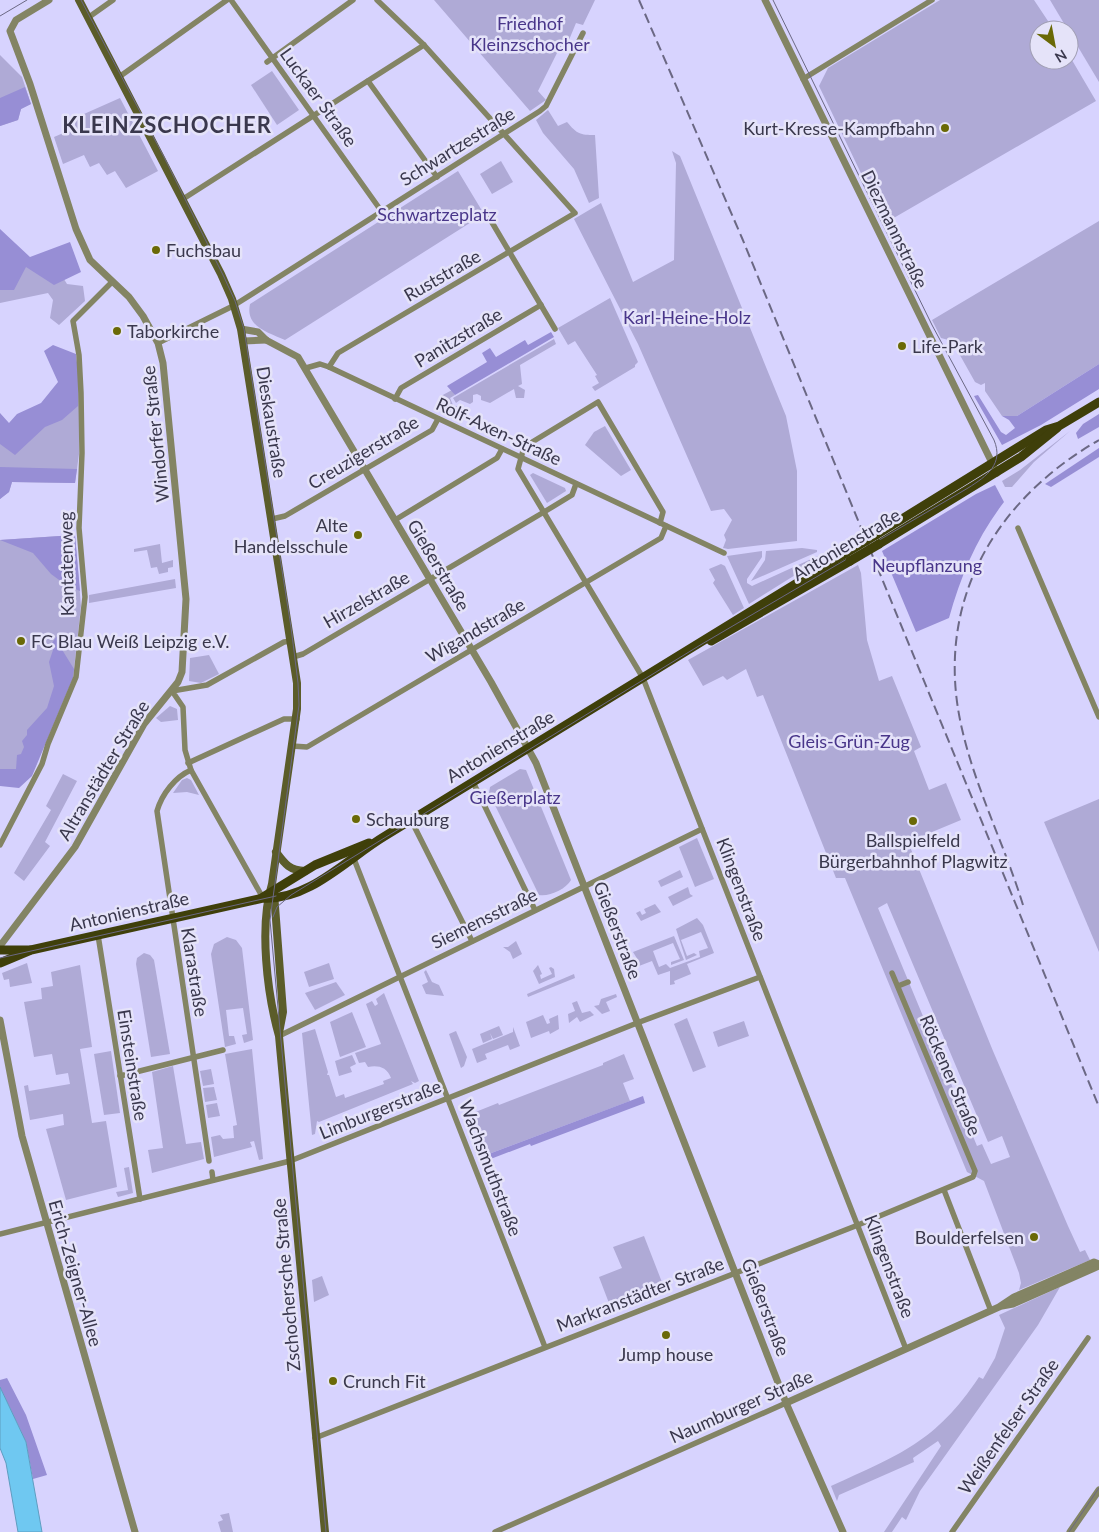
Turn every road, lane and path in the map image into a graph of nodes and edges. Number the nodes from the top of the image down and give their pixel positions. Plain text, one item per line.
1 (49, 0) edge
2 (79, 0) edge
3 (113, 0) edge
4 (227, 0) edge
5 (231, 0) edge
6 (353, 0) edge
7 (377, 0) edge
8 (765, 0) edge
9 (932, 0) edge
10 (89, 18) junction
11 (583, 33) dead end
12 (424, 45) junction
13 (269, 60) junction
14 (120, 77) junction
15 (803, 79) junction
16 (368, 81) junction
17 (313, 116) junction
18 (504, 135) junction
19 (437, 177) junction
20 (183, 199) junction
21 (382, 212) junction
22 (487, 214) dead end
23 (510, 253) junction
24 (112, 282) junction
25 (541, 305) junction
26 (235, 306) junction
27 (241, 329) junction
28 (555, 329) dead end
29 (243, 340) junction
30 (266, 340) junction
31 (158, 343) junction
32 (328, 367) junction
33 (306, 368) junction
34 (395, 399) junction
35 (1099, 402) edge
36 (438, 419) junction
37 (1059, 426) junction
38 (502, 449) junction
39 (520, 457) junction
40 (992, 464) junction
41 (365, 469) junction
42 (997, 473) junction
43 (576, 484) junction
44 (544, 512) junction
45 (272, 519) junction
46 (395, 520) junction
47 (660, 523) junction
48 (666, 526) junction
49 (1018, 528) dead end
50 (878, 539) junction
51 (724, 553) dead end
52 (430, 579) junction
53 (586, 582) junction
54 (291, 641) junction
55 (471, 649) junction
56 (293, 657) junction
57 (643, 678) junction
58 (172, 691) junction
59 (1099, 717) edge
60 (297, 719) junction
61 (292, 746) junction
62 (529, 748) junction
63 (188, 763) junction
64 (191, 770) junction
65 (473, 782) junction
66 (411, 820) junction
67 (702, 829) junction
68 (374, 842) junction
69 (0, 845) edge
70 (276, 852) junction
71 (354, 859) junction
72 (305, 870) junction
73 (586, 887) junction
74 (269, 895) junction
75 (536, 910) junction
76 (172, 918) junction
77 (98, 935) junction
78 (472, 940) junction
79 (0, 946) edge
80 (0, 950) edge
81 (31, 950) junction
82 (0, 963) edge
83 (892, 973) dead end
84 (400, 975) junction
85 (760, 978) junction
86 (908, 982) dead end
87 (898, 986) junction
88 (0, 1020) edge
89 (637, 1023) junction
90 (279, 1036) junction
91 (223, 1050) dead end
92 (193, 1057) junction
93 (120, 1076) junction
94 (448, 1098) junction
95 (209, 1161) dead end
96 (290, 1161) junction
97 (212, 1172) dead end
98 (975, 1175) joint
99 (214, 1180) junction
100 (944, 1190) junction
101 (140, 1199) junction
102 (46, 1223) junction
103 (858, 1225) junction
104 (0, 1234) edge
105 (1099, 1265) edge
106 (736, 1273) junction
107 (991, 1311) junction
108 (1088, 1338) dead end
109 (546, 1347) junction
110 (906, 1349) junction
111 (786, 1403) junction
112 (315, 1438) junction
113 (1099, 1490) edge
114 (135, 1532) edge
115 (325, 1532) edge
116 (495, 1532) edge
117 (843, 1532) edge
118 (952, 1532) edge
119 (1070, 1532) edge

1 - 24 street, Windorfer Straße
2 - 10 main road, Dieskaustraße
3 - 10 street
4 - 14 street
5 - 13 street, Luckaer Straße
6 - 13 street
7 - 12 street
8 - 15 street, Diezmannstraße
9 - 15 street
10 - 14 main road, Dieskaustraße
11 - 18 street, Schwartzestraße
12 - 16 street
12 - 18 street
13 - 17 street, Luckaer Straße
14 - 20 main road, Dieskaustraße
15 - 40 street, Diezmannstraße
16 - 17 street
16 - 19 street
17 - 20 street
17 - 21 street, Luckaer Straße
18 - 19 street, Schwartzestraße
18 - 23 street, Ruststraße
19 - 21 street, Schwartzestraße
20 - 26 main road, Dieskaustraße
21 - 26 street, Schwartzestraße
22 - 23 street
23 - 25 street
23 - 32 street, Ruststraße
24 - 31 street, Windorfer Straße
24 - 69 street, Kantatenweg
25 - 28 street
25 - 34 street, Panitzstraße
26 - 27 main road, Dieskaustraße
26 - 31 street, Schwartzestraße
27 - 29 main road, Dieskaustraße
27 - 30 street
29 - 30 street
29 - 45 main road, Dieskaustraße
30 - 33 street
31 - 58 street, Windorfer Straße
32 - 33 street, Rolf-Axen-Straße
32 - 34 street, Rolf-Axen-Straße
33 - 41 street, Gießerstraße
34 - 36 street, Rolf-Axen-Straße
35 - 37 main road, Antonienstraße
36 - 38 street, Rolf-Axen-Straße
36 - 41 street, Creuzigerstraße
37 - 40 main road, Antonienstraße
37 - 42 main road, Antonienstraße
38 - 39 street, Rolf-Axen-Straße
38 - 46 street
39 - 43 street, Rolf-Axen-Straße
39 - 44 street, Klingenstraße
39 - 47 street
40 - 42 street, Diezmannstraße
40 - 50 main road, Antonienstraße
41 - 45 street, Creuzigerstraße
41 - 46 street, Gießerstraße
42 - 50 main road, Antonienstraße
43 - 44 street, Hirzelstraße
43 - 47 street, Rolf-Axen-Straße
44 - 52 street, Hirzelstraße
44 - 53 street, Klingenstraße
45 - 54 main road, Dieskaustraße
46 - 52 street, Gießerstraße
47 - 48 street, Rolf-Axen-Straße
48 - 51 street, Rolf-Axen-Straße
48 - 53 street, Wigandstraße
49 - 59 street
50 - 57 main road, Antonienstraße, bridge
52 - 55 street, Gießerstraße
52 - 56 street, Hirzelstraße
53 - 55 street, Wigandstraße
53 - 57 street, Klingenstraße
54 - 56 main road, Dieskaustraße
54 - 58 street, Altranstädter Straße
55 - 61 street, Wigandstraße
55 - 62 street, Gießerstraße
56 - 60 main road, Dieskaustraße
57 - 62 main road, Antonienstraße
57 - 67 street, Klingenstraße
58 - 63 street
58 - 79 street, Altranstädter Straße
60 - 61 main road, Dieskaustraße
60 - 63 street
61 - 70 main road, Dieskaustraße
62 - 65 main road, Antonienstraße
62 - 73 street, Gießerstraße
63 - 64 street
64 - 74 street
64 - 76 street, Klarastraße
65 - 66 main road, Antonienstraße
65 - 75 street
66 - 68 main road, Antonienstraße
66 - 78 street
67 - 73 street, Siemensstraße
67 - 85 street, Klingenstraße
68 - 71 main road, Antonienstraße
68 - 72 main road, Antonienstraße
70 - 72 main road
70 - 74 main road, Dieskaustraße
71 - 74 main road, Antonienstraße
71 - 84 street, Wachsmuthstraße
72 - 74 main road, Antonienstraße
73 - 75 street, Siemensstraße
73 - 89 street, Gießerstraße
74 - 76 main road, Antonienstraße
74 - 90 main road, Zschochersche Straße
74 - 90 main road, Zschochersche Straße
75 - 78 street, Siemensstraße
76 - 77 main road, Antonienstraße
76 - 92 street, Klarastraße
77 - 81 main road, Antonienstraße
77 - 93 street, Einsteinstraße
78 - 84 street, Siemensstraße
80 - 81 main road, Antonienstraße
81 - 82 main road, Antonienstraße
83 - 87 street, Röckener Straße
84 - 90 street, Siemensstraße
84 - 94 street, Wachsmuthstraße
85 - 89 street, Limburgerstraße
85 - 103 street, Klingenstraße
86 - 87 street
87 - 98 street, Röckener Straße
88 - 102 street, Erich-Zeigner-Allee
89 - 94 street, Limburgerstraße
89 - 106 street, Gießerstraße
90 - 96 main road, Zschochersche Straße
91 - 92 street
92 - 93 street
92 - 95 street, Klarastraße
93 - 101 street, Einsteinstraße
94 - 96 street, Limburgerstraße
94 - 109 street, Wachsmuthstraße
96 - 99 street, Limburgerstraße
96 - 112 main road, Zschochersche Straße
97 - 99 street
98 - 100 street, Markranstädter Straße
99 - 101 street, Limburgerstraße
100 - 103 street, Markranstädter Straße
100 - 107 street
101 - 102 street, Limburgerstraße
102 - 104 street, Limburgerstraße
102 - 114 street, Erich-Zeigner-Allee
103 - 106 street, Markranstädter Straße
103 - 110 street, Klingenstraße
105 - 107 street, Naumburger Straße
106 - 109 street, Markranstädter Straße
106 - 111 street, Gießerstraße
107 - 110 street, Naumburger Straße
108 - 118 street, Weißenfelser Straße
109 - 112 street, Markranstädter Straße
110 - 111 street, Naumburger Straße
111 - 116 street, Naumburger Straße
111 - 117 street, Gießerstraße
112 - 115 main road, Zschochersche Straße
113 - 119 street

